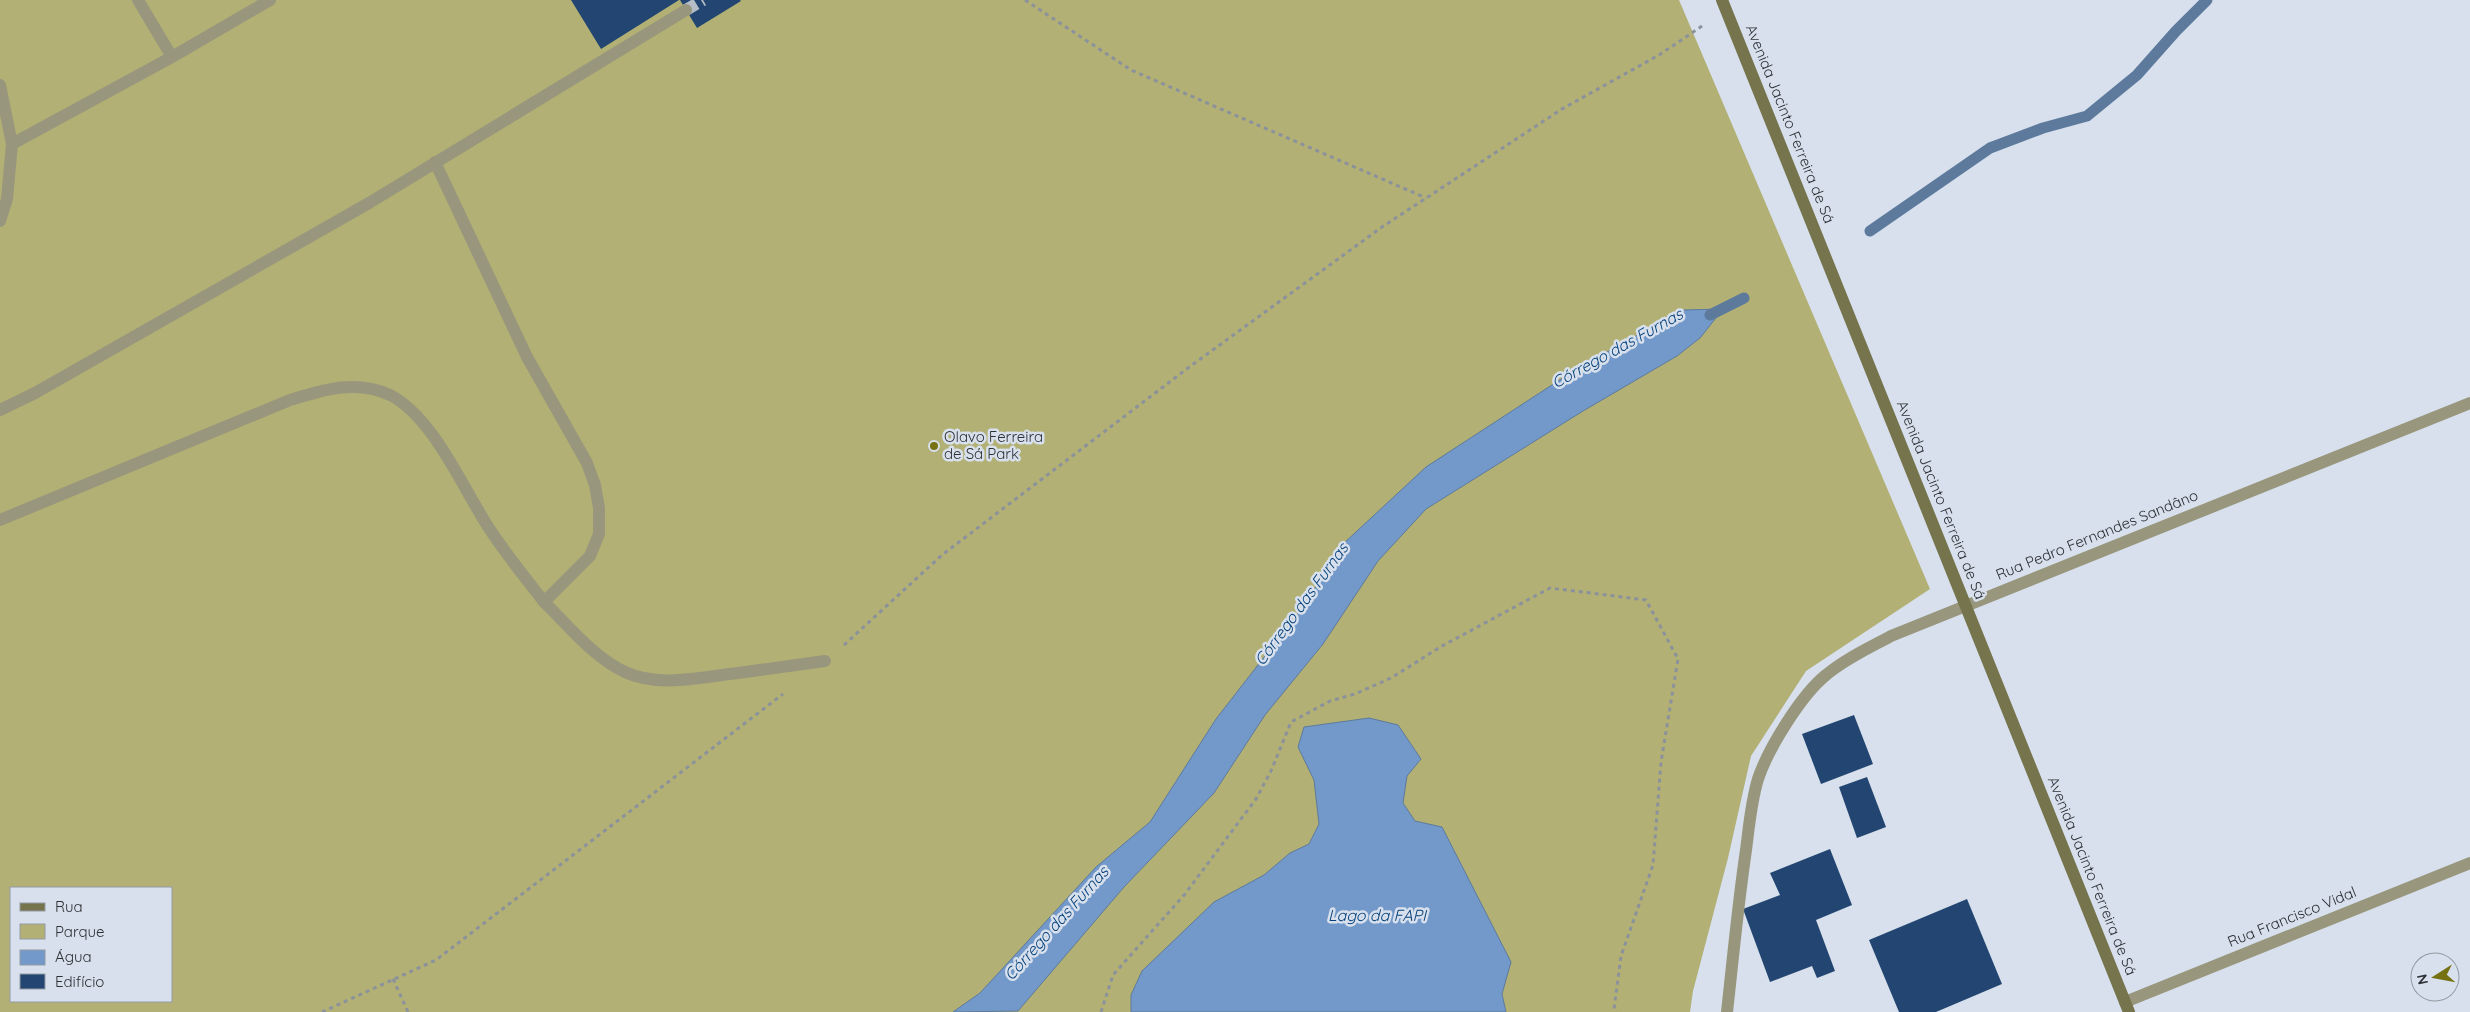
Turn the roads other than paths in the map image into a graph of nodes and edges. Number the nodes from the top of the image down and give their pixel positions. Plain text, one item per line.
1 (138, 0) edge
2 (270, 0) edge
3 (1725, 5) edge
4 (686, 10) tunnel mouth
5 (172, 57) junction
6 (0, 85) edge
7 (12, 144) junction
8 (436, 162) junction
9 (0, 221) edge
10 (2470, 403) edge
11 (0, 410) edge
12 (0, 520) edge
13 (544, 602) junction
14 (1966, 605) junction
15 (825, 662) road end
16 (2470, 863) edge
17 (2127, 1007) edge
18 (1727, 1012) edge

1 - 5 street
2 - 5 street
3 - 14 main road, Avenida Jacinto Ferreira de Sá
4 - 8 street
5 - 7 street
6 - 7 street
7 - 9 street
8 - 11 street
8 - 13 street
10 - 14 street, Rua Pedro Fernandes Sandâno
12 - 13 street
13 - 15 street
14 - 17 main road, Avenida Jacinto Ferreira de Sá
14 - 18 street, Rua Pedro Fernandes Sandâno
16 - 17 street, Rua Francisco Vidal

